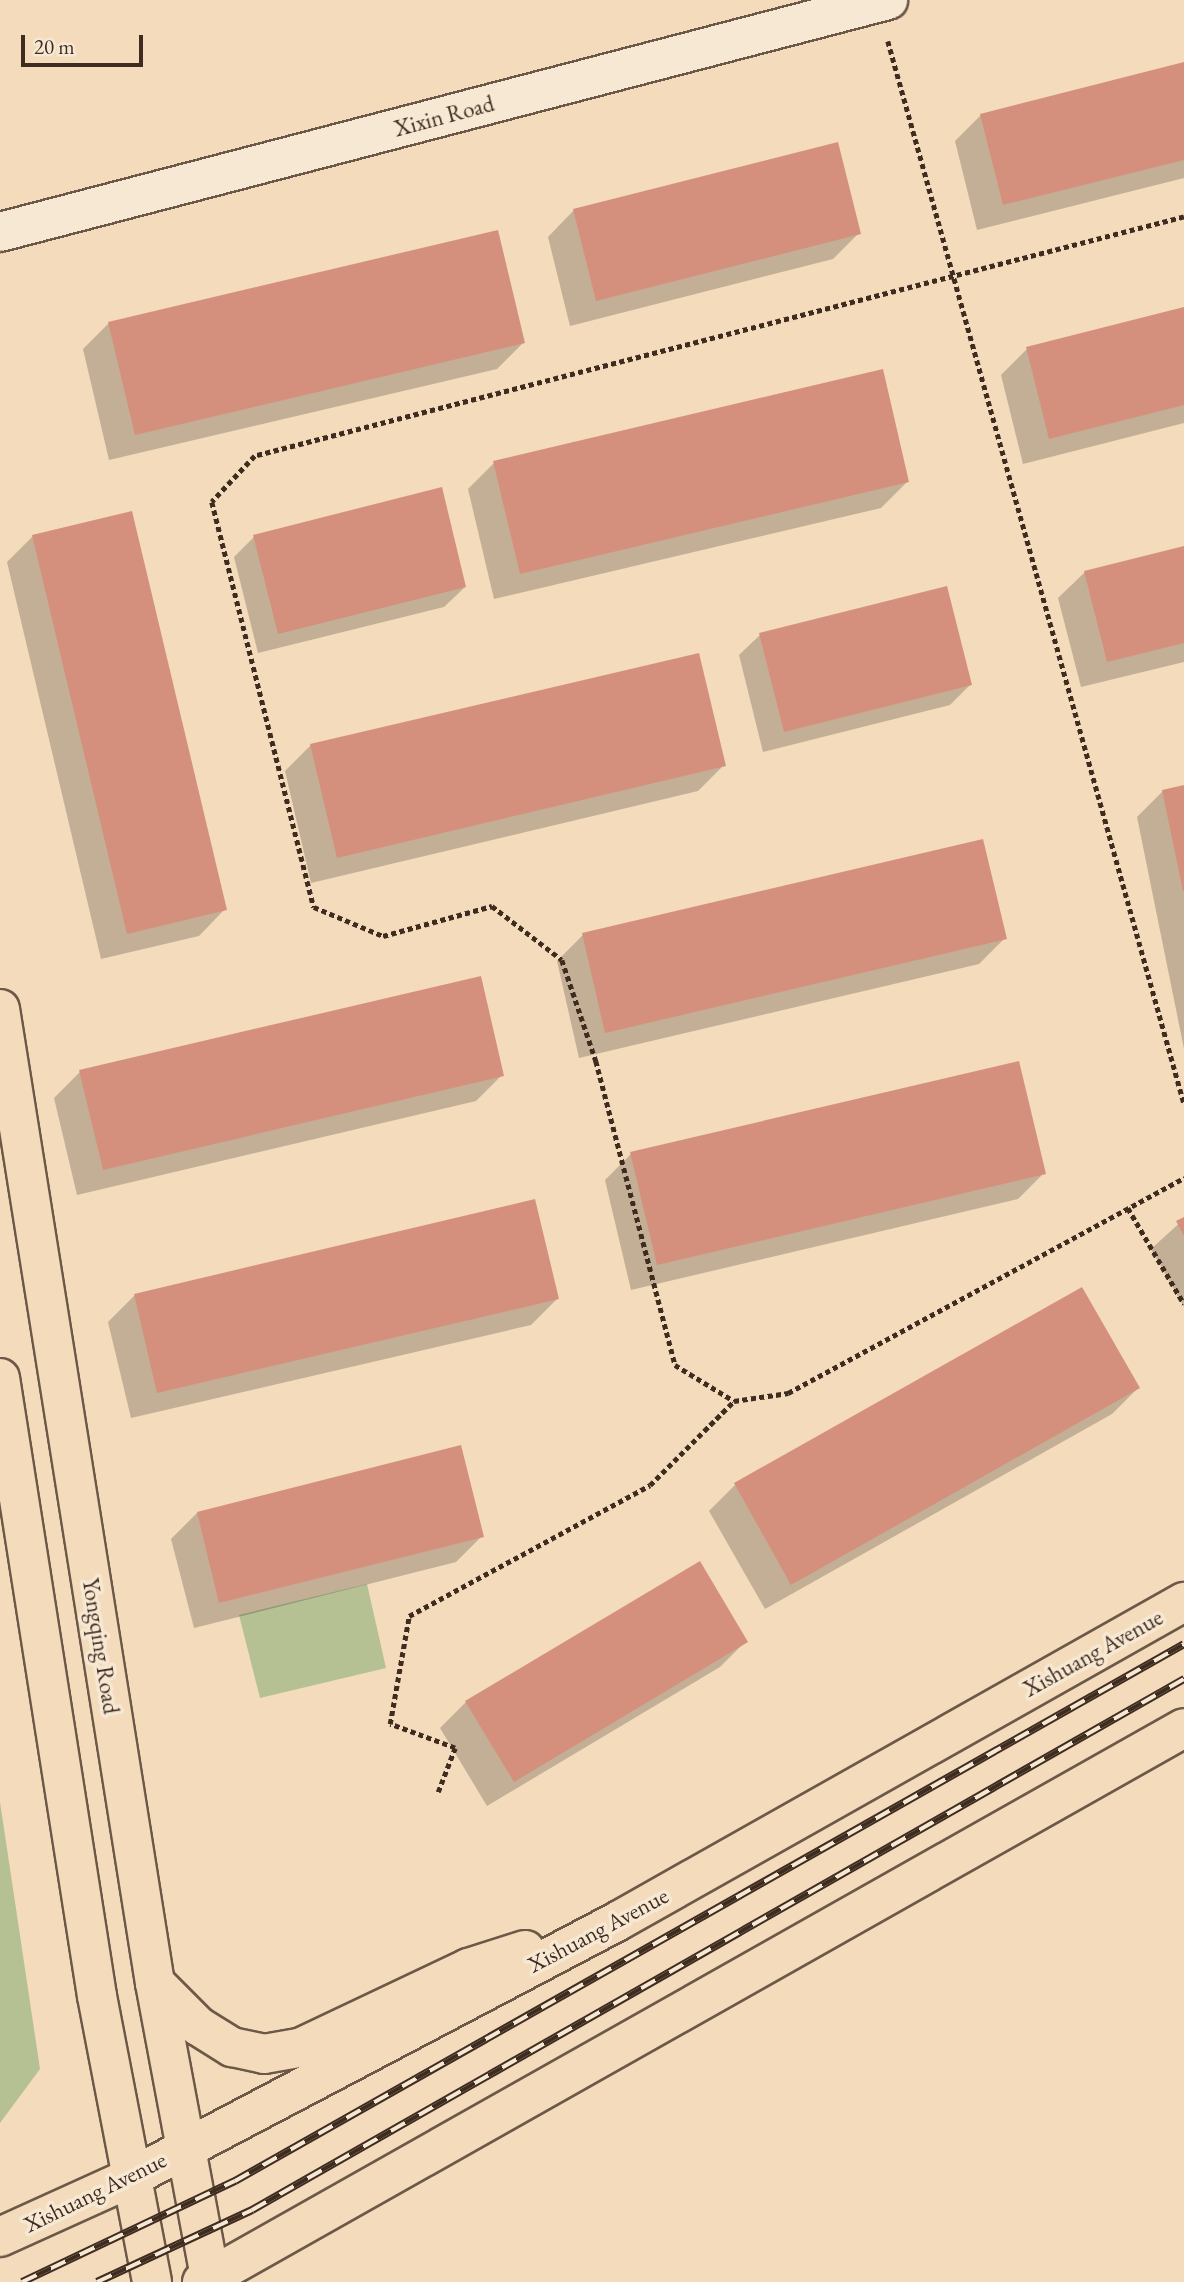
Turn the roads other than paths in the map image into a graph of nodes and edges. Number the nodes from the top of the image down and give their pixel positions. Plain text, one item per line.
1 (882, 1) edge
2 (0, 232) edge
3 (0, 1009) edge
4 (0, 1378) edge
5 (1184, 1602) edge
6 (1184, 1728) edge
7 (618, 1921) junction
8 (155, 1983) junction
9 (185, 2148) junction
10 (131, 2178) junction
11 (0, 2237) edge
12 (208, 2281) edge
13 (152, 2282) edge

1 - 2 street, Xixin Road
3 - 8 main road, Yongqing Road
4 - 10 main road
5 - 7 main road, Xishuang Avenue
6 - 12 main road
7 - 8 main road
7 - 9 main road, Xishuang Avenue
8 - 9 main road, Yongqing Road
9 - 10 main road, Xishuang Avenue
9 - 12 main road, Yongqing Road
10 - 11 main road, Xishuang Avenue
10 - 13 main road

